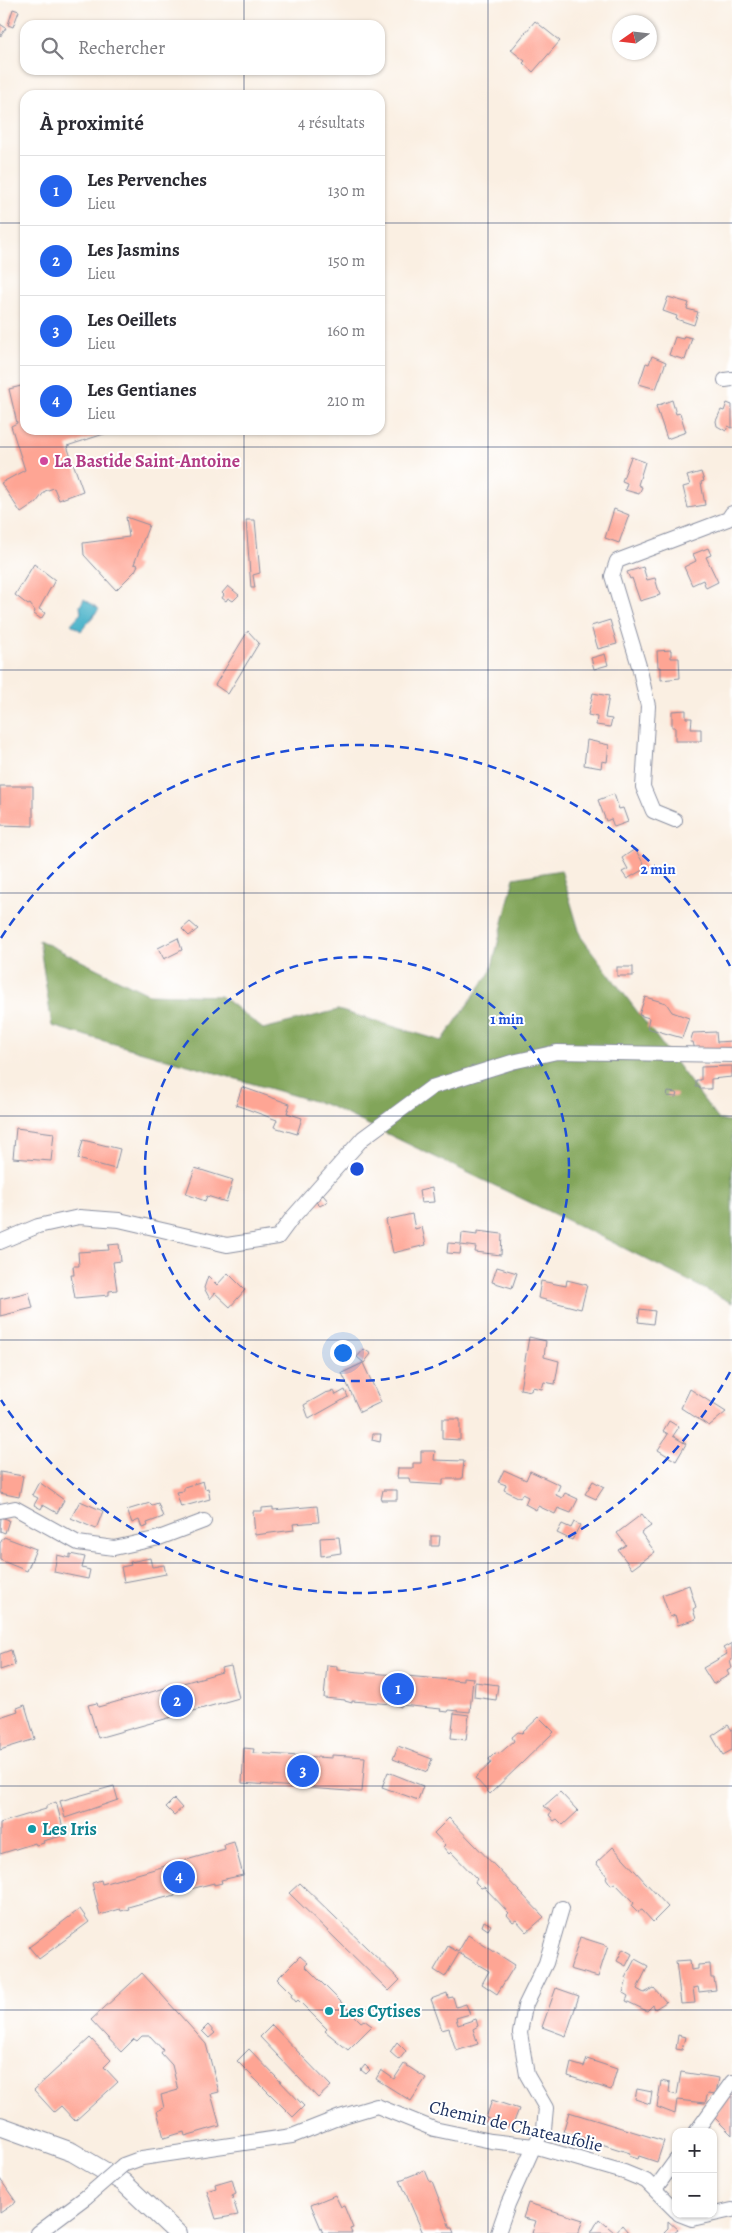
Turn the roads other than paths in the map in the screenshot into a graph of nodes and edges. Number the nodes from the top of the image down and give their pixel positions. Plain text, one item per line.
1 (732, 513) edge
2 (675, 820) dead end
3 (732, 1055) edge
4 (0, 1242) edge
5 (0, 1511) edge
6 (204, 1521) dead end
7 (562, 1908) dead end
8 (732, 2082) edge
9 (0, 2126) edge
10 (699, 2128) edge
11 (534, 2146) junction
12 (672, 2166) edge
13 (655, 2189) junction
14 (672, 2207) edge
15 (732, 2210) edge
16 (717, 2215) edge
17 (38, 2233) edge
18 (177, 2233) edge
19 (498, 2233) edge

1 - 2 street
3 - 4 street
5 - 6 street
7 - 11 street
8 - 10 street
9 - 18 street
11 - 13 street, Chemin de Chateaufolie
11 - 17 street, Chemin de Chateaufolie, bridge
11 - 19 street
12 - 13 street
13 - 14 street, Chemin de Chateaufolie
15 - 16 street

